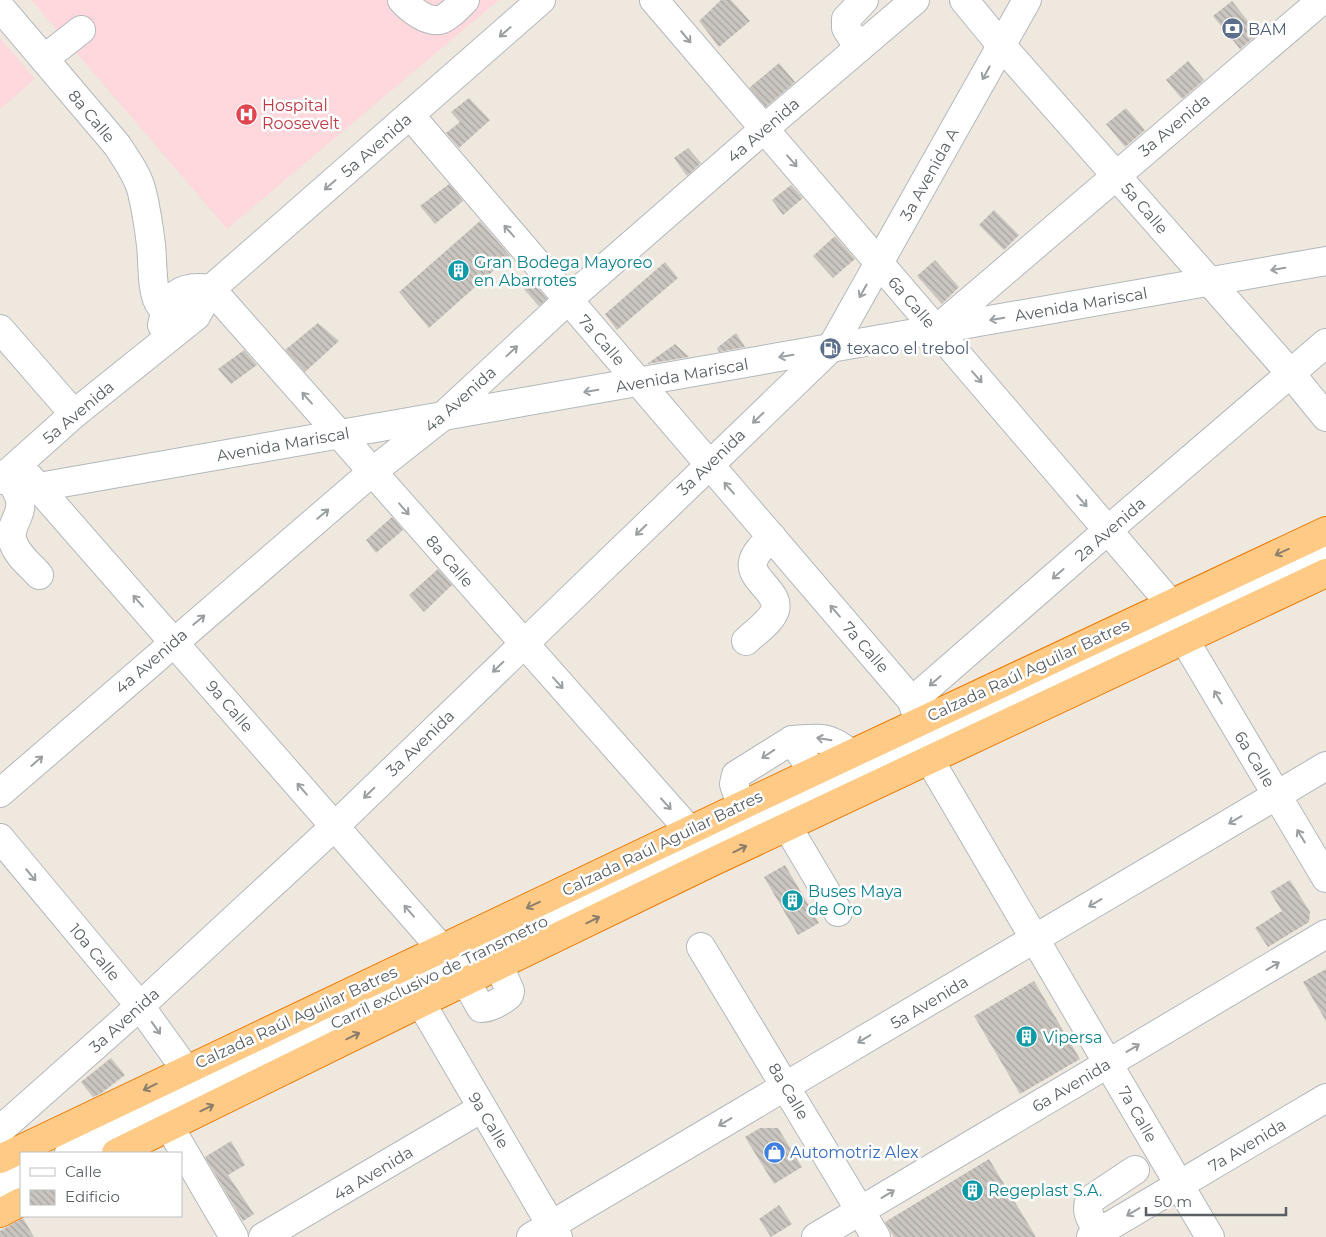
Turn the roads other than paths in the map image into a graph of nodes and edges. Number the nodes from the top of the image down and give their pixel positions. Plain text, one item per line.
1 (402, 0) edge
2 (464, 0) edge
3 (542, 0) edge
4 (654, 0) edge
5 (864, 0) edge
6 (915, 0) edge
7 (964, 0) edge
8 (1027, 0) edge
9 (0, 7) edge
10 (1318, 7) edge
11 (81, 30) dead end
12 (1001, 45) junction
13 (859, 48) junction
14 (44, 59) junction
15 (410, 115) junction
16 (764, 128) junction
17 (1116, 174) junction
18 (151, 243) junction
19 (1326, 261) edge
20 (879, 263) junction
21 (1208, 282) junction
22 (200, 289) junction
23 (568, 300) junction
24 (165, 310) junction
25 (196, 316) junction
26 (0, 330) edge
27 (936, 330) junction
28 (1326, 343) edge
29 (157, 346) junction
30 (831, 348) junction
31 (1291, 374) junction
32 (639, 383) junction
33 (74, 414) junction
34 (442, 416) junction
35 (1326, 417) edge
36 (339, 435) junction
37 (709, 465) junction
38 (372, 472) junction
39 (8, 473) edge
40 (38, 487) junction
41 (1108, 530) junction
42 (1326, 531) edge
43 (772, 538) junction
44 (1326, 552) edge
45 (1326, 572) edge
46 (39, 575) dead end
47 (1170, 603) junction
48 (1184, 639) junction
49 (746, 641) dead end
50 (173, 642) junction
51 (523, 643) junction
52 (916, 712) junction
53 (792, 740) junction
54 (851, 754) junction
55 (929, 759) junction
56 (1326, 766) edge
57 (813, 772) junction
58 (0, 792) edge
59 (1276, 796) junction
60 (741, 806) junction
61 (335, 826) junction
62 (787, 826) junction
63 (690, 831) junction
64 (0, 838) edge
65 (1326, 878) edge
66 (838, 912) dead end
67 (1326, 934) edge
68 (1035, 939) junction
69 (701, 946) dead end
70 (441, 948) junction
71 (420, 1003) junction
72 (140, 1006) junction
73 (1108, 1063) junction
74 (186, 1070) junction
75 (786, 1086) junction
76 (1326, 1098) edge
77 (482, 1108) junction
78 (169, 1126) junction
79 (0, 1130) edge
80 (71, 1152) edge
81 (118, 1152) edge
82 (0, 1159) edge
83 (1135, 1170) dead end
84 (20, 1176) edge
85 (1179, 1185) junction
86 (0, 1186) edge
87 (20, 1203) edge
88 (860, 1211) junction
89 (0, 1213) edge
90 (547, 1233) edge
91 (1095, 1235) edge
92 (234, 1237) edge
93 (264, 1237) edge
94 (816, 1237) edge
95 (876, 1237) edge
96 (1210, 1237) edge

1 - 2 street
3 -> 15 street, 5a Avenida
4 -> 16 street, 6a Calle
5 - 13 street
6 - 13 street, 4a Avenida
7 - 12 street, 5a Calle
8 - 12 street, 3a Avenida A
9 - 14 street, 8a Calle
10 - 17 street, 3a Avenida
11 - 14 street
12 - 17 street, 5a Calle
12 -> 20 street, 3a Avenida A
13 - 16 street, 4a Avenida
14 - 18 street, 8a Calle
15 -> 22 street, 5a Avenida
23 -> 15 street, 7a Calle
16 -> 20 street, 6a Calle
16 - 23 street, 4a Avenida
17 - 21 street, 5a Calle
17 - 27 street, 3a Avenida
18 - 22 street, 8a Calle
18 - 24 street, 8a Calle
19 -> 21 street, Avenida Mariscal
20 - 27 street, 6a Calle
20 -> 30 street, 3a Avenida A
21 -> 27 street, Avenida Mariscal
21 - 31 street, 5a Calle
22 - 24 street, 5a Avenida
22 - 25 street, 5a Avenida
36 -> 22 street, 8a Calle
23 - 32 street, 7a Calle
34 -> 23 street, 4a Avenida
24 - 25 street
24 - 29 street
25 - 29 street, 5a Avenida
26 - 33 street
27 - 30 street, Avenida Mariscal
27 -> 41 street, 6a Calle
28 - 31 street, 2a Avenida
29 - 33 street, 5a Avenida
30 -> 32 street, Avenida Mariscal
30 -> 37 street, 3a Avenida
31 - 35 street, 5a Calle
31 - 41 street, 2a Avenida
32 -> 34 street, Avenida Mariscal
32 - 37 street, 7a Calle
33 - 39 street, 5a Avenida
34 - 36 street, Avenida Mariscal
34 - 38 street, 4a Avenida
36 - 38 street, 8a Calle
36 - 40 street, Avenida Mariscal
43 -> 37 street, 7a Calle
37 -> 51 street, 3a Avenida
50 -> 38 street, 4a Avenida
38 -> 51 street, 8a Calle
39 - 40 street, 9a Calle
39 - 46 street
50 -> 40 street, 9a Calle
41 - 47 street, 6a Calle
41 -> 52 street, 2a Avenida
42 -> 47 highway, Calzada Raúl Aguilar Batres
43 - 49 street
52 -> 43 street, 7a Calle
44 - 80 street, Carril exclusivo de Transmetro
45 - 48 highway
47 - 52 highway, Calzada Raúl Aguilar Batres
48 - 55 highway
59 -> 48 street, 6a Calle
58 -> 50 street, 4a Avenida
61 -> 50 street, 9a Calle
51 -> 61 street, 3a Avenida
51 -> 63 street, 8a Calle
52 - 54 highway, Calzada Raúl Aguilar Batres
54 -> 53 street
53 - 57 street
53 -> 60 street
54 - 57 highway, Calzada Raúl Aguilar Batres
55 - 62 highway
55 - 68 street, 7a Calle
56 - 59 street, 5a Avenida
57 - 60 highway, Calzada Raúl Aguilar Batres
65 -> 59 street, 6a Calle
59 -> 68 street, 5a Avenida
60 - 63 highway, Calzada Raúl Aguilar Batres
70 -> 61 street, 9a Calle
61 - 72 street, 3a Avenida
62 - 66 street
71 -> 62 highway
63 -> 70 highway, Calzada Raúl Aguilar Batres
64 -> 72 street, 10a Calle
73 -> 67 street, 6a Avenida
68 - 73 street, 7a Calle
68 -> 75 street, 5a Avenida
69 - 75 street, 8a Calle
70 - 74 highway, Calzada Raúl Aguilar Batres
71 - 77 street, 9a Calle
78 -> 71 highway
72 -> 74 street, 10a Calle
72 - 79 street, 3a Avenida
73 - 85 street, 7a Calle
88 -> 73 street, 6a Avenida
74 -> 82 highway, Calzada Raúl Aguilar Batres
75 - 88 street, 8a Calle
75 -> 90 street, 5a Avenida
76 - 85 street, 7a Avenida
77 - 90 street, 9a Calle
77 - 93 street, 4a Avenida
78 - 81 highway
78 - 92 street
83 - 91 street
84 - 86 street
85 -> 91 street, 7a Avenida
85 - 96 street, 7a Calle
87 - 89 highway
88 - 94 street, 6a Avenida
88 - 95 street, 8a Calle

